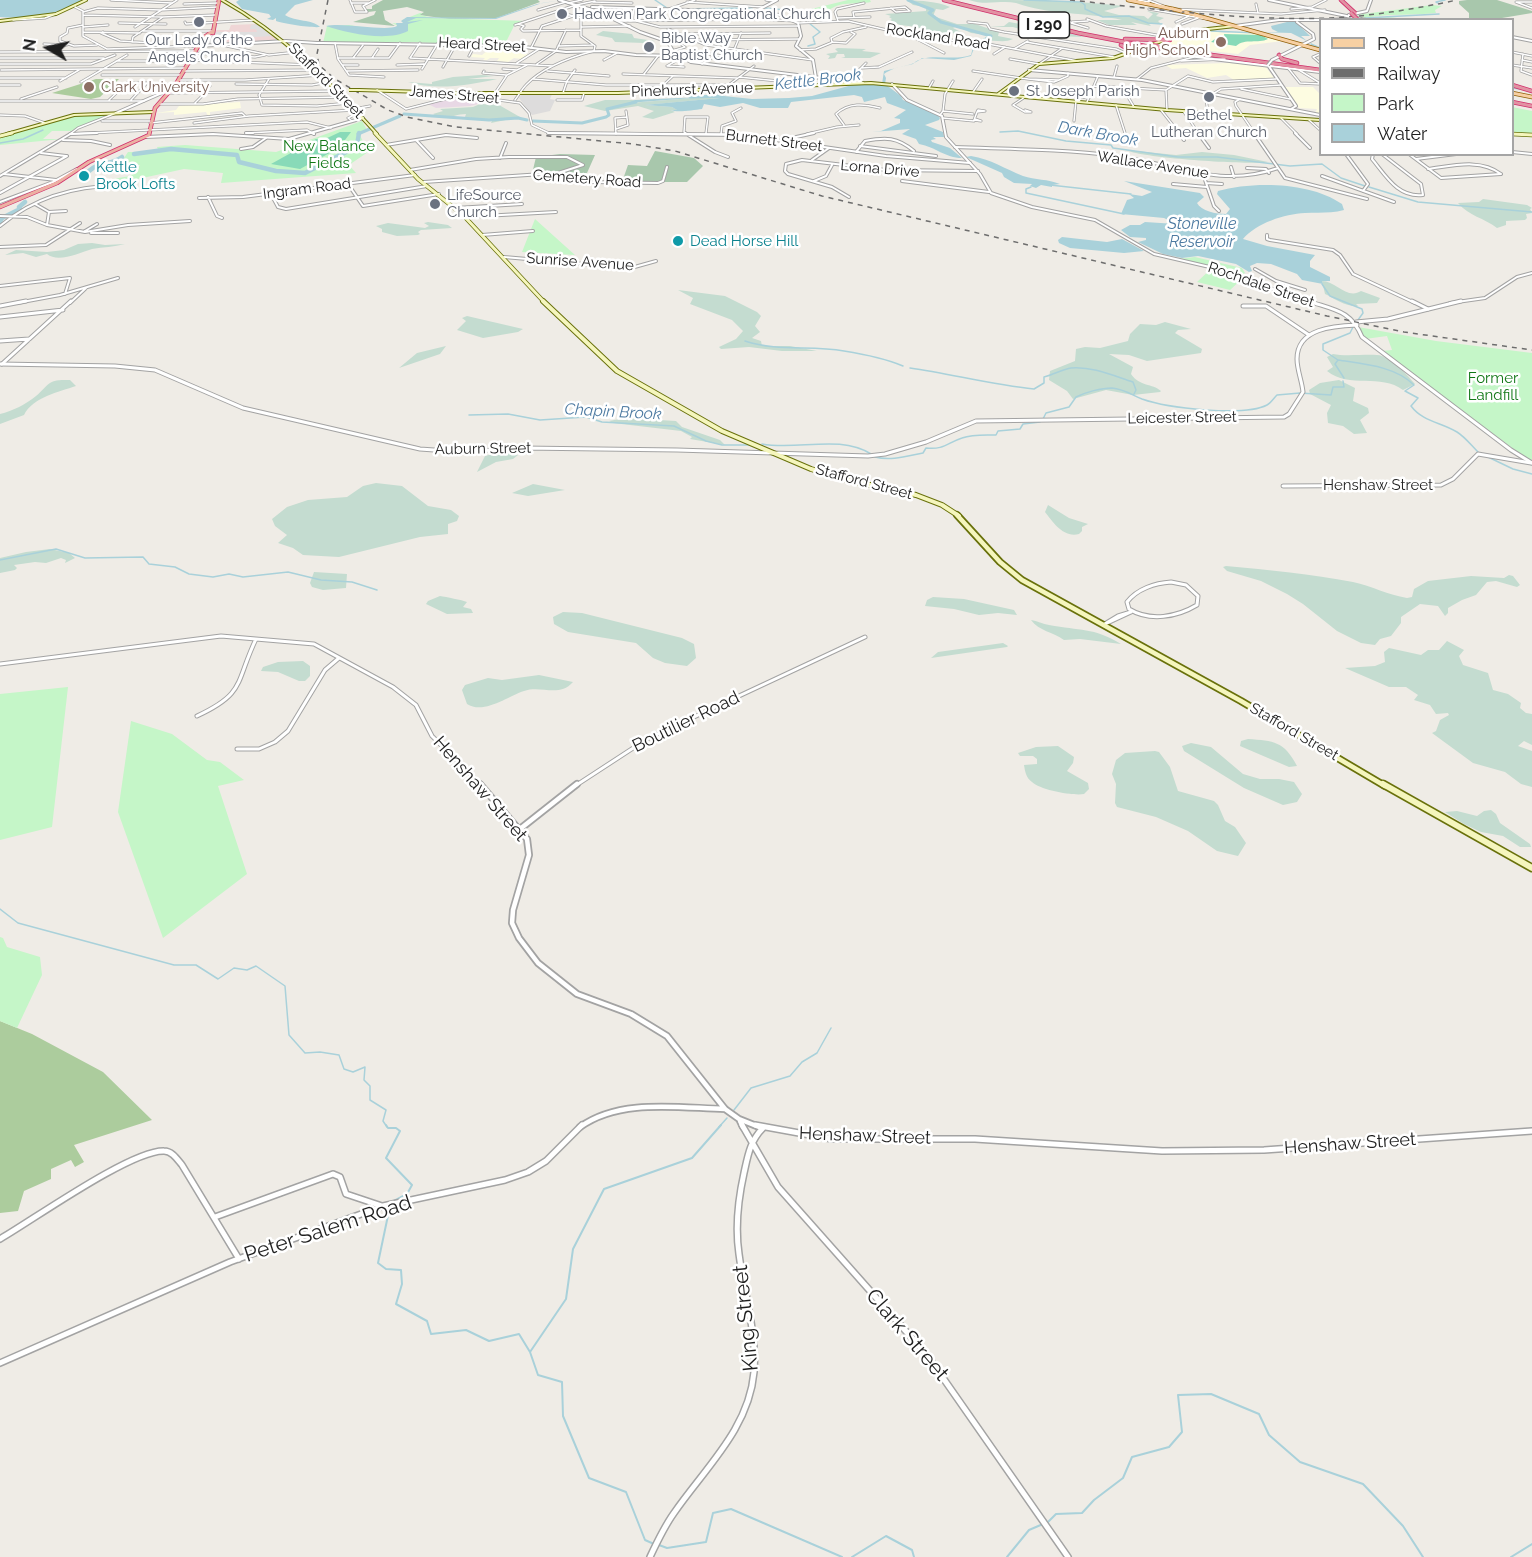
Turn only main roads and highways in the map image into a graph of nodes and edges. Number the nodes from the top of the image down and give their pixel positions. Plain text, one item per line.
1 (86, 0) edge
2 (944, 0) edge
3 (951, 0) edge
4 (1128, 0) edge
5 (1339, 0) edge
6 (222, 1) edge
7 (1352, 14) junction
8 (1357, 18) edge
9 (1360, 18) edge
10 (1, 21) edge
11 (1247, 24) road end
12 (1235, 26) junction
13 (1066, 28) junction
14 (1198, 29) joint
15 (1246, 29) junction
16 (1071, 32) junction
17 (1172, 39) junction
18 (1141, 40) junction
19 (1121, 45) junction
20 (1147, 45) junction
21 (1158, 45) junction
22 (1140, 50) junction
23 (1150, 52) road end
24 (1319, 52) edge
25 (1130, 53) junction
26 (1275, 58) road end
27 (1319, 67) edge
28 (1319, 67) edge
29 (879, 83) joint
30 (887, 84) joint
31 (1514, 85) edge
32 (1532, 90) edge
33 (338, 91) junction
34 (453, 93) joint
35 (1514, 93) edge
36 (998, 94) junction
37 (1532, 97) edge
38 (1514, 103) edge
39 (1532, 107) edge
40 (127, 108) road end
41 (106, 112) junction
42 (153, 112) junction
43 (116, 113) junction
44 (1319, 120) edge
45 (43, 123) junction
46 (0, 135) edge
47 (1514, 135) edge
48 (1532, 135) edge
49 (0, 207) edge
50 (1532, 868) edge

1 - 10 main road
2 - 16 highway, I 290
3 - 13 highway, I 290
4 - 12 main road, bridge
5 - 7 highway
6 - 33 main road, Stafford Street
6 - 42 highway
7 - 8 highway, bridge
7 - 9 highway, bridge
11 - 15 main road
12 - 14 main road
12 - 15 main road
13 - 18 highway
13 - 20 highway, I 290
14 - 17 main road
15 - 24 main road
16 - 19 highway
16 - 20 highway, I 290
17 - 18 highway
17 - 21 main road
18 - 21 highway
19 - 22 highway
19 - 25 highway
20 - 21 highway, I 290, bridge
21 - 22 main road
21 - 27 highway, I 290
22 - 25 main road
23 - 25 main road
25 - 36 main road
26 - 28 highway
29 - 30 main road
29 - 34 main road, Pinehurst Avenue
30 - 36 main road
31 - 32 highway
33 - 34 main road, James Street, bridge
33 - 50 main road, Stafford Street
35 - 37 main road
36 - 44 main road
38 - 39 highway
40 - 41 main road
41 - 43 main road
41 - 45 main road
42 - 43 main road
42 - 49 highway
43 - 45 main road
45 - 46 main road
47 - 48 main road

